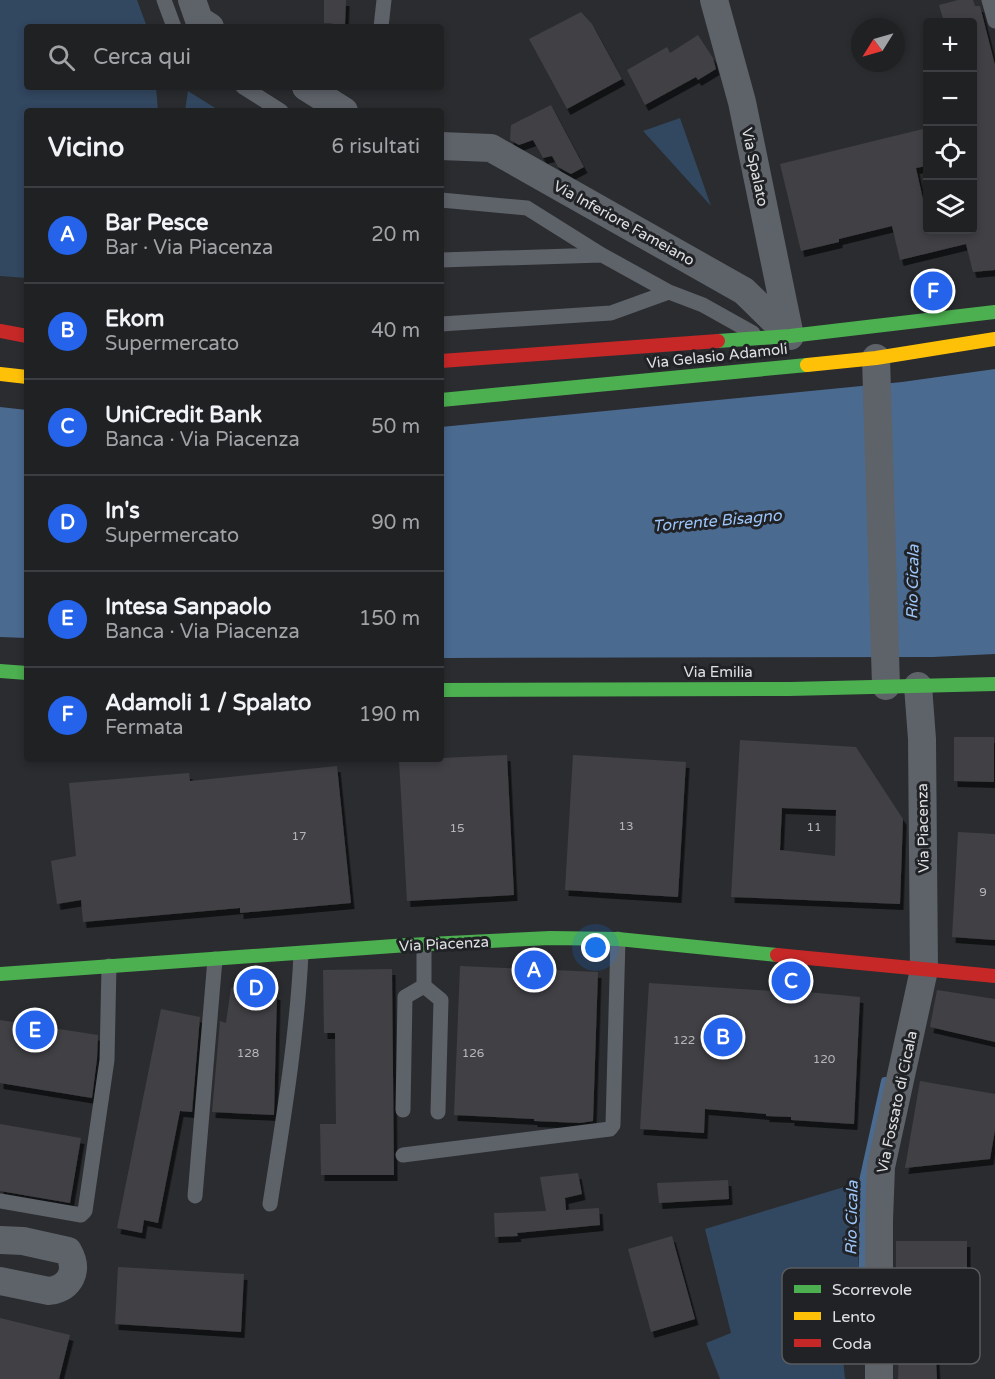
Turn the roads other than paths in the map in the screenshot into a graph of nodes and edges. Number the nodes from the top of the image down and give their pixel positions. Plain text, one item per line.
1 (164, 0) edge
2 (192, 0) edge
3 (384, 0) edge
4 (714, 0) edge
5 (989, 0) edge
6 (995, 21) edge
7 (173, 24) edge
8 (205, 24) edge
9 (381, 24) edge
10 (248, 90) edge
11 (311, 90) edge
12 (276, 108) edge
13 (339, 108) edge
14 (444, 146) edge
15 (444, 200) edge
16 (602, 255) junction
17 (444, 260) edge
18 (669, 292) junction
19 (995, 312) edge
20 (444, 324) edge
21 (0, 331) edge
22 (24, 335) edge
23 (790, 336) junction
24 (761, 337) junction
25 (995, 339) edge
26 (444, 361) edge
27 (877, 367) junction
28 (0, 374) edge
29 (24, 377) edge
30 (444, 400) edge
31 (0, 671) edge
32 (24, 673) edge
33 (995, 684) edge
34 (886, 686) junction
35 (918, 686) junction
36 (444, 690) edge
37 (618, 939) junction
38 (424, 945) junction
39 (301, 954) junction
40 (215, 959) junction
41 (109, 966) junction
42 (924, 970) junction
43 (0, 974) edge
44 (995, 976) edge
45 (424, 986) junction
46 (403, 1110) dead end
47 (438, 1112) dead end
48 (403, 1155) dead end
49 (195, 1196) dead end
50 (0, 1202) edge
51 (270, 1204) dead end
52 (0, 1240) edge
53 (879, 1268) edge
54 (0, 1281) edge

1 - 7 lane
2 - 8 street
3 - 9 lane
4 - 23 street, Via Spalato
5 - 6 lane
10 - 12 lane
11 - 13 street
14 - 23 street, Via Inferiore Fameiano
15 - 16 lane
16 - 17 lane
16 - 18 lane
18 - 20 lane
18 - 24 lane
19 - 23 main road, Via Gelasio Adamoli
21 - 22 main road
23 - 24 main road, Via Gelasio Adamoli
24 - 26 main road, Via Gelasio Adamoli
25 - 27 main road, Via Gelasio Adamoli
27 - 30 main road, Via Gelasio Adamoli
27 - 34 street
28 - 29 main road
31 - 32 main road
33 - 35 main road, Via Emilia
34 - 35 main road, Via Emilia
34 - 36 main road, Via Emilia
35 - 42 street, Via Piacenza
37 - 38 main road, Via Piacenza
37 - 42 main road, Via Piacenza
37 - 48 lane
38 - 39 main road, Via Piacenza
38 - 45 lane
39 - 40 main road, Via Piacenza
39 - 51 lane
40 - 41 main road, Via Piacenza
40 - 49 lane
41 - 43 main road, Via Piacenza
41 - 50 lane
42 - 44 main road, Via Piacenza
42 - 53 street, Via Fossato di Cicala
45 - 46 lane
45 - 47 lane
52 - 54 street

